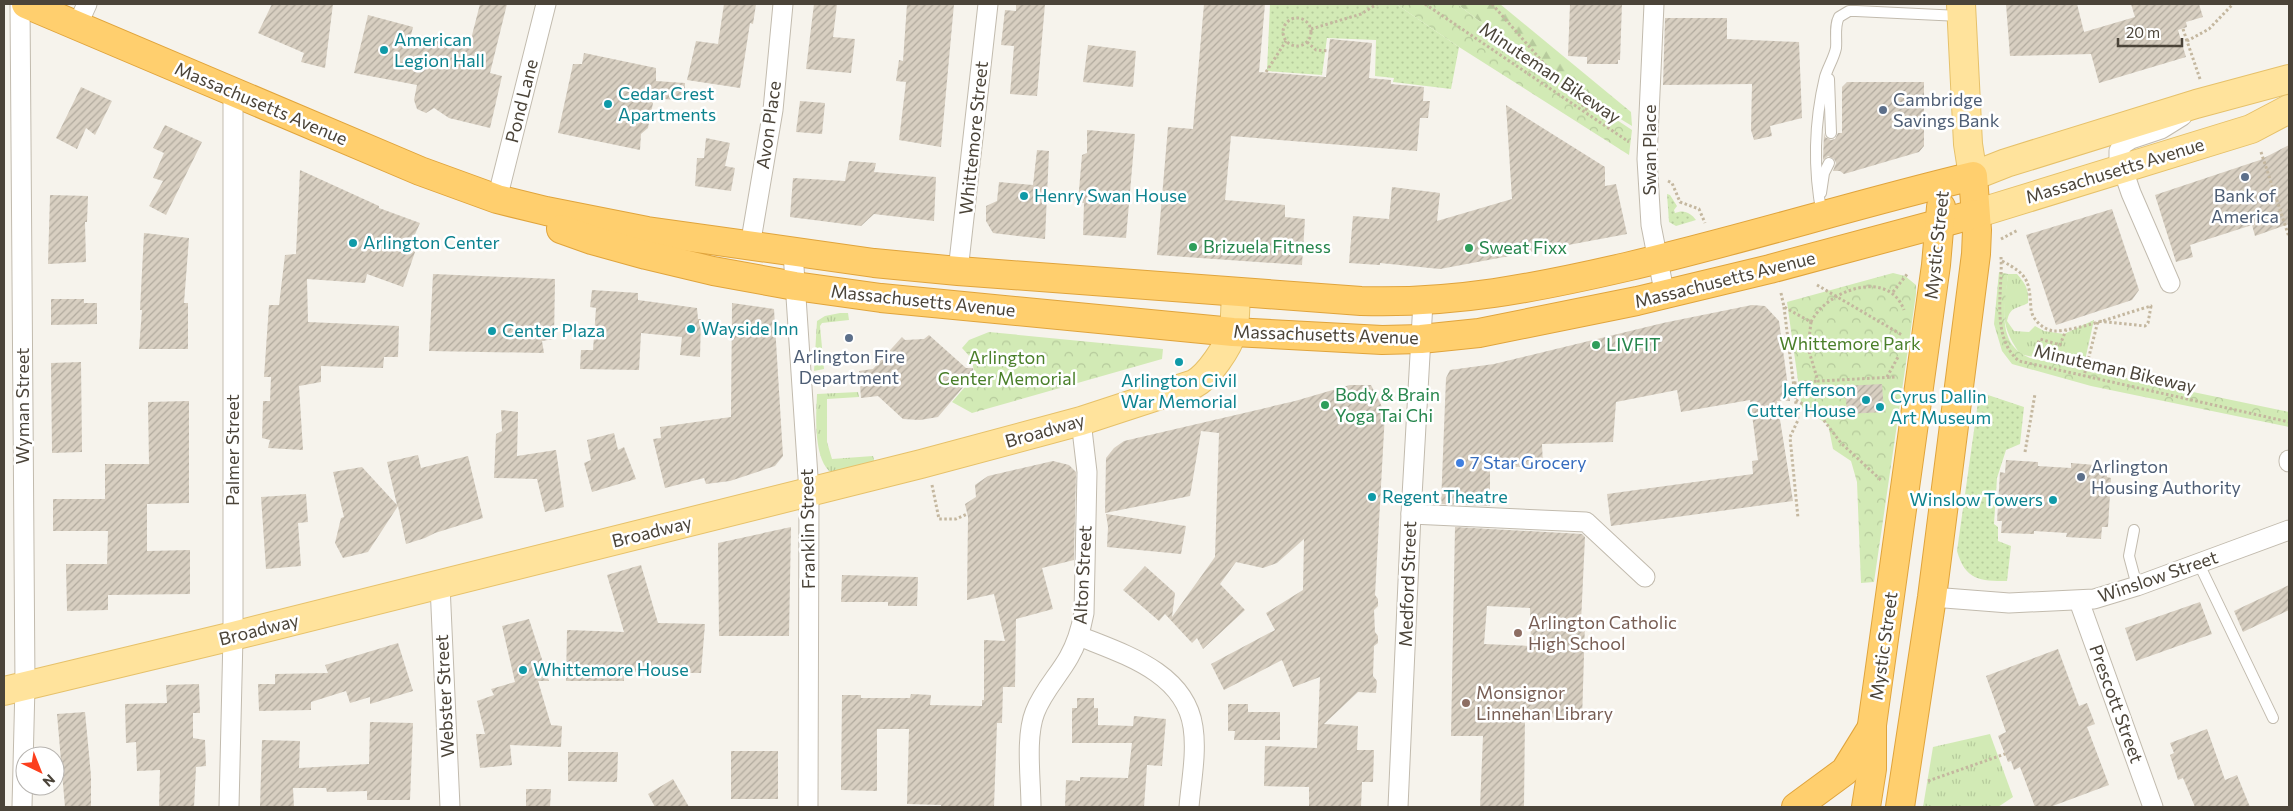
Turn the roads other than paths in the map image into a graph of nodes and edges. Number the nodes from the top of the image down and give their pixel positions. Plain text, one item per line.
1 (20, 4) edge
2 (26, 4) edge
3 (546, 4) edge
4 (783, 4) edge
5 (988, 4) edge
6 (1654, 4) edge
7 (1961, 10) edge
8 (82, 15) edge
9 (1831, 61) junction
10 (2289, 79) edge
11 (233, 92) junction
12 (2198, 92) junction
13 (2289, 109) edge
14 (1831, 133) dead end
15 (1968, 144) junction
16 (1830, 163) dead end
17 (2122, 169) junction
18 (1973, 176) junction
19 (1943, 183) junction
20 (497, 199) junction
21 (1820, 207) junction
22 (1975, 214) junction
23 (1940, 224) junction
24 (750, 246) junction
25 (793, 252) junction
26 (1656, 260) junction
27 (958, 271) junction
28 (2170, 283) dead end
29 (795, 286) junction
30 (1236, 292) junction
31 (1665, 296) junction
32 (1423, 302) junction
33 (1233, 332) junction
34 (1421, 339) junction
35 (1081, 421) junction
36 (809, 492) junction
37 (1411, 514) junction
38 (2134, 530) dead end
39 (2289, 530) edge
40 (2199, 564) junction
41 (1645, 577) dead end
42 (440, 585) junction
43 (2137, 586) junction
44 (1932, 597) junction
45 (1891, 601) junction
46 (2079, 601) junction
47 (233, 636) junction
48 (1079, 636) junction
49 (14, 688) edge
50 (2273, 718) dead end
51 (1872, 725) junction
52 (22, 807) edge
53 (229, 807) edge
54 (450, 807) edge
55 (808, 807) edge
56 (1031, 807) edge
57 (1189, 807) edge
58 (1398, 807) edge
59 (1796, 807) edge
60 (1866, 807) edge
61 (1900, 807) edge
62 (2153, 807) edge

1 - 49 street, Wyman Street
2 - 8 highway, Massachusetts Avenue
3 - 20 street, Pond Lane
4 - 24 street, Avon Place
5 - 27 street, Whittemore Street
6 - 26 street, Swan Place
7 - 9 lane
7 - 15 main road
8 - 11 highway, Massachusetts Avenue
9 - 14 lane
9 - 21 lane
10 - 12 main road, Massachusetts Avenue
11 - 20 highway, Massachusetts Avenue
11 - 47 street, Palmer Street
12 - 17 street
12 - 18 main road, Massachusetts Avenue
13 - 17 main road, Massachusetts Avenue
15 - 18 main road, Mystic Street
15 - 19 main road, Mystic Street
16 - 21 lane
17 - 22 main road, Massachusetts Avenue
17 - 28 street
18 - 19 highway, Massachusetts Avenue
18 - 22 highway, Mystic Street
19 - 21 highway, Massachusetts Avenue
19 - 23 highway, Mystic Street
20 - 24 highway, Massachusetts Avenue
20 - 29 highway, Massachusetts Avenue
21 - 26 highway, Massachusetts Avenue
22 - 23 highway, Massachusetts Avenue
22 - 44 highway, Mystic Street
23 - 31 highway, Massachusetts Avenue
23 - 45 highway, Mystic Street
24 - 25 highway, Massachusetts Avenue
25 - 27 highway, Massachusetts Avenue
25 - 29 street, Franklin Street
26 - 31 street, Swan Place
26 - 32 highway, Massachusetts Avenue
27 - 30 highway, Massachusetts Avenue
29 - 33 highway, Massachusetts Avenue
29 - 36 street, Franklin Street
30 - 32 highway, Massachusetts Avenue
30 - 33 main road, Broadway
31 - 34 highway, Massachusetts Avenue
32 - 34 street, Medford Street
33 - 34 highway, Massachusetts Avenue
33 - 35 main road, Broadway
34 - 37 street, Medford Street
35 - 36 main road, Broadway
35 - 48 street, Alton Street
36 - 42 main road, Broadway
36 - 55 street, Franklin Street
37 - 41 street
37 - 58 street, Medford Street
38 - 43 lane
39 - 40 street, Winslow Street
40 - 43 street, Winslow Street
40 - 50 lane
42 - 47 main road, Broadway
42 - 54 street, Webster Street
43 - 46 street, Winslow Street
44 - 45 highway
44 - 46 street, Winslow Street
44 - 61 highway, Mystic Street
45 - 51 highway, Mystic Street
46 - 62 street, Prescott Street
47 - 49 main road, Broadway
47 - 53 street, Palmer Street
48 - 56 street, Alton Street
48 - 57 street
49 - 52 street, Wyman Street
51 - 59 highway
51 - 60 highway, Mystic Street

